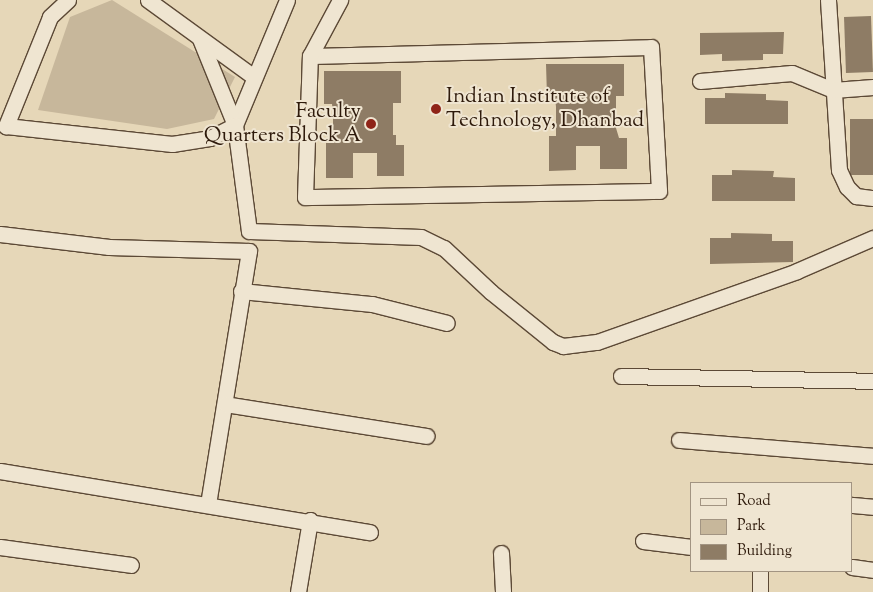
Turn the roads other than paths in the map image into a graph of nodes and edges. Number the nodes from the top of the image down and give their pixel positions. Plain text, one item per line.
1 (68, 0) edge
2 (148, 0) edge
3 (287, 0) edge
4 (340, 0) edge
5 (828, 0) edge
6 (200, 39) junction
7 (310, 56) junction
8 (254, 77) junction
9 (700, 81) dead end
10 (873, 87) edge
11 (833, 90) junction
12 (235, 125) junction
13 (873, 198) edge
14 (0, 234) edge
15 (873, 238) edge
16 (240, 292) junction
17 (447, 323) dead end
18 (621, 376) dead end
19 (873, 381) edge
20 (225, 404) junction
21 (426, 436) dead end
22 (679, 440) dead end
23 (873, 456) edge
24 (0, 471) edge
25 (208, 504) junction
26 (853, 505) edge
27 (873, 507) edge
28 (310, 520) junction
29 (370, 532) dead end
30 (643, 541) dead end
31 (0, 546) edge
32 (690, 547) edge
33 (501, 553) dead end
34 (131, 565) dead end
35 (853, 567) edge
36 (873, 570) edge
37 (760, 572) edge
38 (298, 592) edge
39 (503, 592) edge
40 (760, 592) edge

1 - 12 street
2 - 6 street
3 - 8 street
4 - 7 street
5 - 11 street
6 - 8 street
6 - 12 street
7 - 7 street
8 - 12 street
9 - 11 street
10 - 11 street
11 - 13 street
12 - 15 street
14 - 16 street
16 - 17 street
16 - 20 street
18 - 19 street
20 - 21 street
20 - 25 street
22 - 23 street
24 - 25 street
25 - 28 street
26 - 27 street
28 - 29 street
28 - 38 street
30 - 32 street
31 - 34 street
33 - 39 street
35 - 36 street
37 - 40 street

